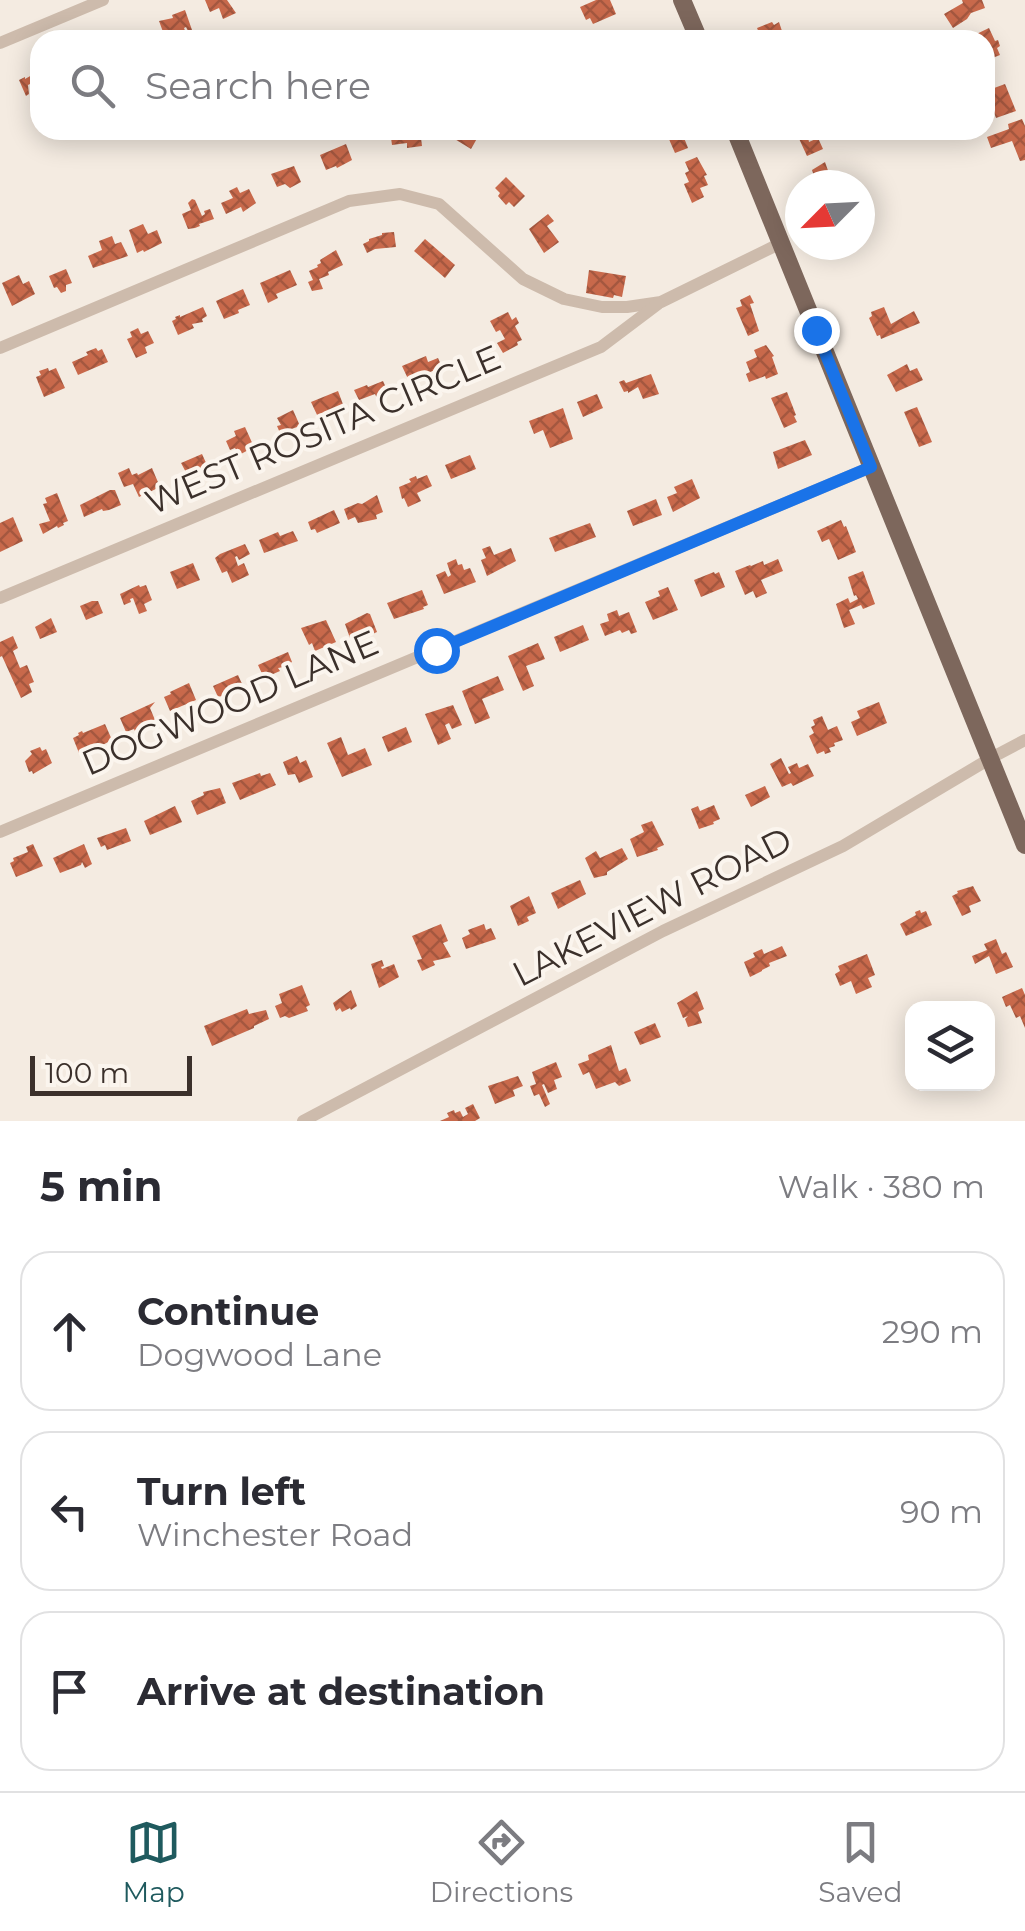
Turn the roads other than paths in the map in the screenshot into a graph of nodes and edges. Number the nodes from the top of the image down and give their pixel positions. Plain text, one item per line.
1 (103, 0) edge
2 (682, 0) edge
3 (30, 30) edge
4 (31, 30) edge
5 (695, 30) edge
6 (0, 43) edge
7 (739, 140) edge
8 (781, 243) junction
9 (661, 302) junction
10 (0, 348) edge
11 (871, 467) junction
12 (0, 598) edge
13 (1025, 740) edge
14 (991, 758) junction
15 (0, 832) edge
16 (1025, 845) edge
17 (303, 1121) edge

1 - 4 street
2 - 5 main road
3 - 6 street
7 - 8 main road
8 - 9 street
8 - 11 main road
9 - 10 street
9 - 12 street, WEST ROSITA CIRCLE
11 - 14 main road
11 - 15 street, DOGWOOD LANE
13 - 14 street, LAKEVIEW ROAD
14 - 16 main road
14 - 17 street, LAKEVIEW ROAD

